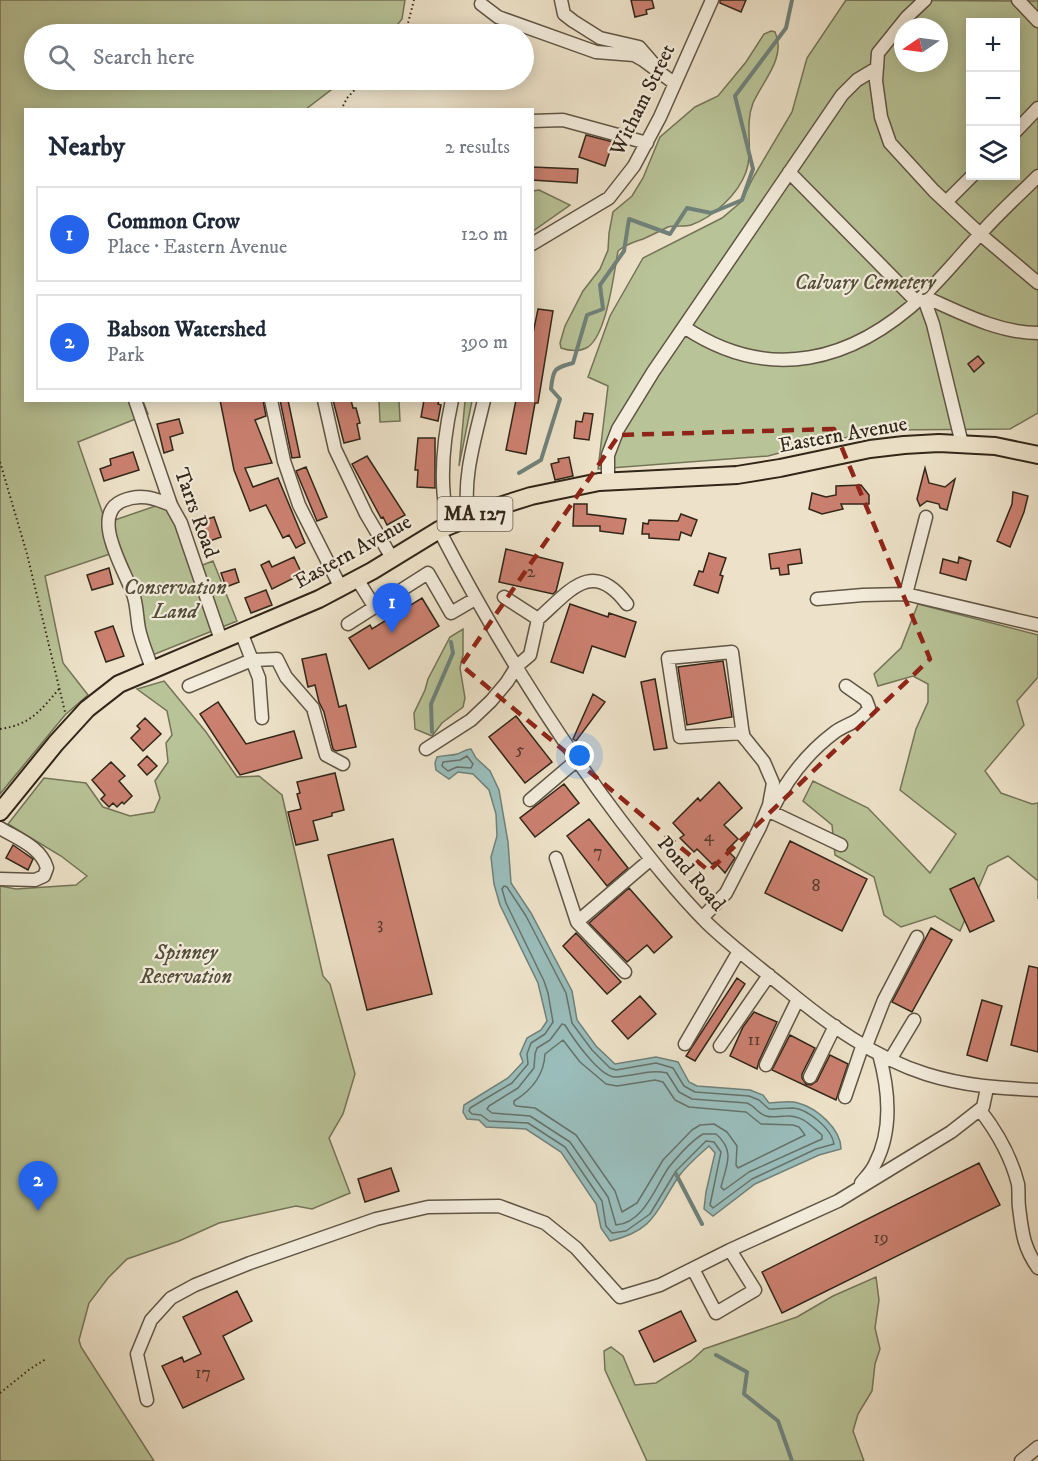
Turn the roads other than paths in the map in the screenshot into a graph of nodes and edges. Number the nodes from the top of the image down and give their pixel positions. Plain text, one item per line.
1 (561, 0) edge
2 (712, 0) edge
3 (925, 0) edge
4 (1018, 0) edge
5 (481, 3) dead end
6 (1038, 21) edge
7 (516, 24) edge
8 (534, 30) edge
9 (877, 69) junction
10 (658, 70) junction
11 (674, 83) junction
12 (1038, 108) edge
13 (534, 121) edge
14 (1020, 127) edge
15 (646, 143) junction
16 (789, 172) junction
17 (1038, 176) edge
18 (968, 180) edge
19 (946, 202) junction
20 (980, 234) junction
21 (534, 243) edge
22 (1036, 279) edge
23 (920, 298) junction
24 (684, 327) junction
25 (1038, 333) edge
26 (136, 402) edge
27 (271, 402) edge
28 (324, 402) edge
29 (452, 402) edge
30 (484, 402) edge
31 (963, 444) junction
32 (1038, 455) edge
33 (608, 482) junction
34 (171, 505) junction
35 (469, 516) junction
36 (926, 517) dead end
37 (444, 528) junction
38 (392, 558) junction
39 (357, 579) junction
40 (341, 588) junction
41 (906, 594) junction
42 (504, 597) dead end
43 (476, 599) junction
44 (817, 599) dead end
45 (627, 604) dead end
46 (374, 606) junction
47 (538, 619) junction
48 (348, 624) dead end
49 (1038, 625) edge
50 (241, 632) junction
51 (221, 640) junction
52 (252, 660) junction
53 (517, 666) junction
54 (152, 669) junction
55 (189, 686) dead end
56 (846, 686) dead end
57 (262, 718) dead end
58 (743, 733) junction
59 (426, 749) dead end
60 (577, 760) junction
61 (343, 764) dead end
62 (530, 800) dead end
63 (769, 811) junction
64 (0, 812) edge
65 (0, 828) edge
66 (841, 845) dead end
67 (556, 858) dead end
68 (651, 859) junction
69 (0, 879) edge
70 (702, 918) junction
71 (578, 922) junction
72 (917, 937) dead end
73 (740, 951) junction
74 (625, 972) dead end
75 (769, 975) junction
76 (798, 999) junction
77 (914, 1020) dead end
78 (835, 1026) junction
79 (685, 1044) dead end
80 (864, 1045) junction
81 (720, 1046) dead end
82 (885, 1057) junction
83 (766, 1065) dead end
84 (810, 1077) dead end
85 (987, 1088) junction
86 (1038, 1090) edge
87 (845, 1097) dead end
88 (980, 1110) junction
89 (856, 1189) junction
90 (730, 1250) junction
91 (1038, 1268) edge
92 (693, 1269) junction
93 (147, 1400) dead end
94 (1038, 1447) edge
95 (1021, 1461) edge

1 - 10 street
2 - 11 street, Witham Street
3 - 9 street
4 - 6 street
5 - 7 street
8 - 10 street
9 - 16 street
9 - 19 street
10 - 11 street
11 - 15 street, Witham Street
12 - 14 street
13 - 15 street
15 - 21 street, Witham Street
16 - 23 street
16 - 24 street
17 - 20 street
18 - 19 street
19 - 20 street
20 - 22 street
20 - 23 street
23 - 24 street
23 - 25 street
23 - 31 street
24 - 33 street
26 - 34 street, Tarrs Road
27 - 40 street
28 - 38 street
29 - 37 street, Pond Road
30 - 35 street
31 - 32 main road, Eastern Avenue / MA 127
31 - 33 main road, Eastern Avenue / MA 127
33 - 35 main road, Eastern Avenue / MA 127
34 - 51 street, Tarrs Road
34 - 54 street
35 - 37 main road, Eastern Avenue / MA 127
36 - 41 street
37 - 38 main road, Eastern Avenue / MA 127
37 - 43 street, Pond Road
38 - 39 main road, Eastern Avenue / MA 127
39 - 40 main road, Eastern Avenue / MA 127
39 - 46 street
40 - 50 main road, Eastern Avenue / MA 127
41 - 44 street
41 - 49 street
42 - 47 street
43 - 46 street
43 - 53 street, Pond Road
45 - 47 street
46 - 48 street
47 - 53 street
50 - 51 main road, Eastern Avenue / MA 127
50 - 52 street
51 - 54 main road, Eastern Avenue / MA 127
52 - 55 street
52 - 57 street
52 - 61 street
53 - 59 street
53 - 60 street, Pond Road
54 - 64 main road, Eastern Avenue / MA 127
56 - 63 street
58 - 58 street
58 - 63 street
60 - 62 street
60 - 68 street, Pond Road
63 - 66 street
63 - 70 street
65 - 69 street
67 - 71 street
68 - 70 street, Pond Road
68 - 71 street
70 - 73 street, Pond Road
71 - 74 street
72 - 80 street
73 - 75 street, Pond Road
73 - 79 street
75 - 76 street, Pond Road
75 - 81 street
76 - 78 street, Pond Road
76 - 83 street
77 - 82 street
78 - 80 street, Pond Road
78 - 84 street
80 - 82 street, Pond Road
80 - 87 street
82 - 85 street, Pond Road
82 - 89 street
85 - 86 street, Pond Road
85 - 88 street
88 - 89 street
88 - 91 street
89 - 90 street
90 - 92 street
90 - 92 street
92 - 93 street
94 - 95 street

